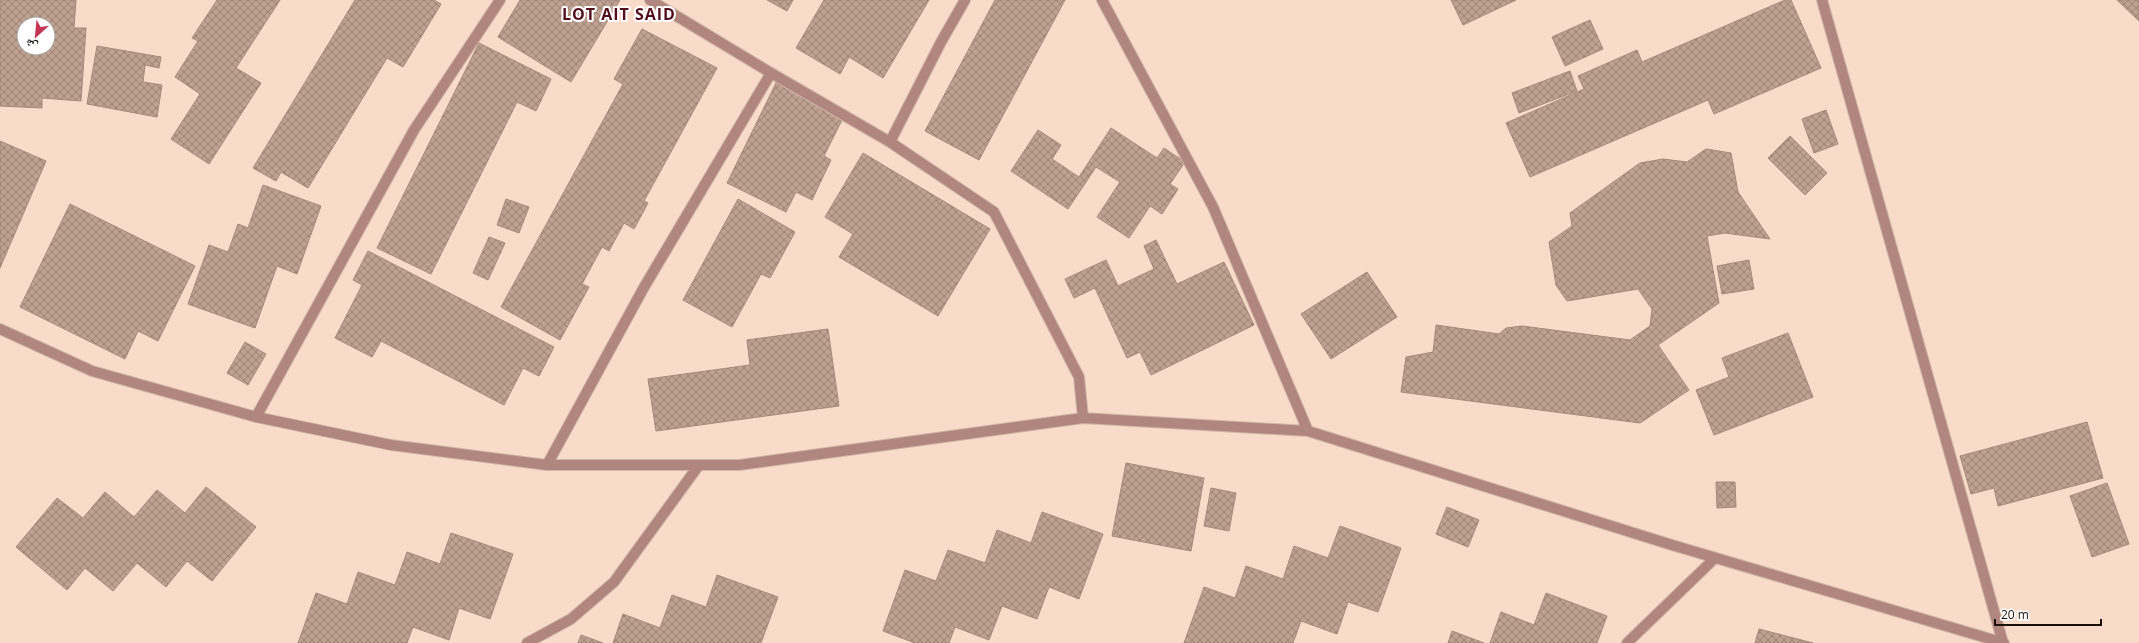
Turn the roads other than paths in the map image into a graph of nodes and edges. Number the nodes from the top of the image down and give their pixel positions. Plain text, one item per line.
1 (500, 0) edge
2 (965, 0) edge
3 (1102, 0) edge
4 (1822, 0) edge
5 (653, 1) edge
6 (771, 73) junction
7 (890, 142) junction
8 (0, 329) edge
9 (256, 417) junction
10 (1083, 418) junction
11 (1308, 430) junction
12 (547, 465) junction
13 (699, 465) junction
14 (1715, 558) junction
15 (527, 643) edge
16 (1627, 643) edge
17 (2003, 643) edge

1 - 9 street
2 - 7 street
3 - 11 street
4 - 17 street
5 - 6 street
6 - 7 street
6 - 12 street
7 - 10 street
8 - 9 street
9 - 12 street
10 - 11 street
10 - 13 street
11 - 14 street
12 - 13 street
13 - 15 street
14 - 16 street
14 - 17 street

